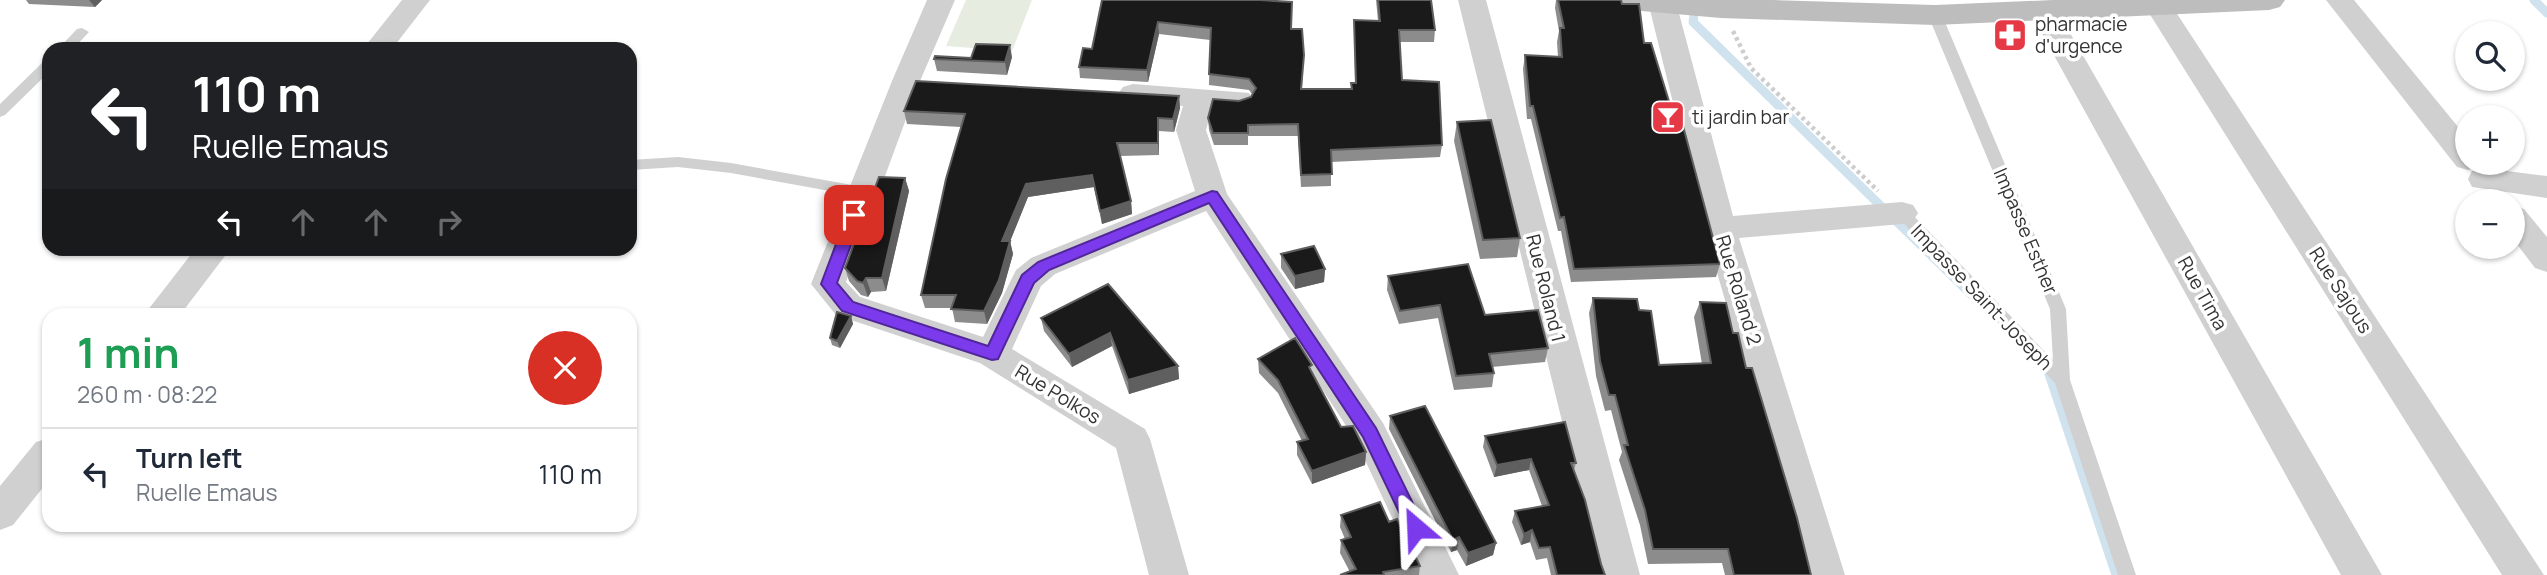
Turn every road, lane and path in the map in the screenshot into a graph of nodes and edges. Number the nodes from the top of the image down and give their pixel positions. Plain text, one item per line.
1 (416, 0) edge
2 (941, 0) edge
3 (1472, 0) edge
4 (2269, 0) edge
5 (2340, 0) edge
6 (1650, 1) edge
7 (1721, 4) edge
8 (2158, 5) junction
9 (1992, 7) edge
10 (2044, 12) junction
11 (1935, 15) junction
12 (82, 32) dead end
13 (72, 42) edge
14 (383, 42) edge
15 (42, 71) edge
16 (1106, 92) edge
17 (1199, 97) junction
18 (1239, 100) edge
19 (0, 112) edge
20 (637, 165) edge
21 (2480, 176) edge
22 (2547, 187) edge
23 (863, 192) junction
24 (1212, 196) junction
25 (1887, 215) junction
26 (1720, 228) junction
27 (2525, 232) edge
28 (209, 256) edge
29 (2547, 260) edge
30 (167, 308) edge
31 (992, 354) junction
32 (2062, 380) junction
33 (42, 462) edge
34 (0, 514) edge
35 (1170, 575) edge
36 (1438, 575) edge
37 (1620, 575) edge
38 (1825, 575) edge
39 (2127, 575) edge
40 (2362, 575) edge
41 (2525, 575) edge

1 - 14 street
2 - 23 street, Rue Polkos
3 - 37 street, Rue Roland 1
4 - 8 street
5 - 21 street
6 - 7 street
6 - 26 street, Rue Roland 2
7 - 11 street
7 - 25 path
8 - 10 street
8 - 41 street, Rue Sajous
9 - 10 street
9 - 11 street
10 - 40 street, Rue Tima
11 - 32 lane, Impasse Esther
12 - 13 lane
15 - 19 lane
16 - 17 street
17 - 18 street
17 - 24 street
20 - 23 lane
21 - 22 street
23 - 31 street, Rue Polkos
24 - 31 street
24 - 36 street
25 - 26 street
25 - 32 lane, Impasse Saint-Joseph
26 - 38 street, Rue Roland 2
27 - 29 street
28 - 30 street
31 - 35 street, Rue Polkos
32 - 39 lane, Impasse Esther
33 - 34 street

